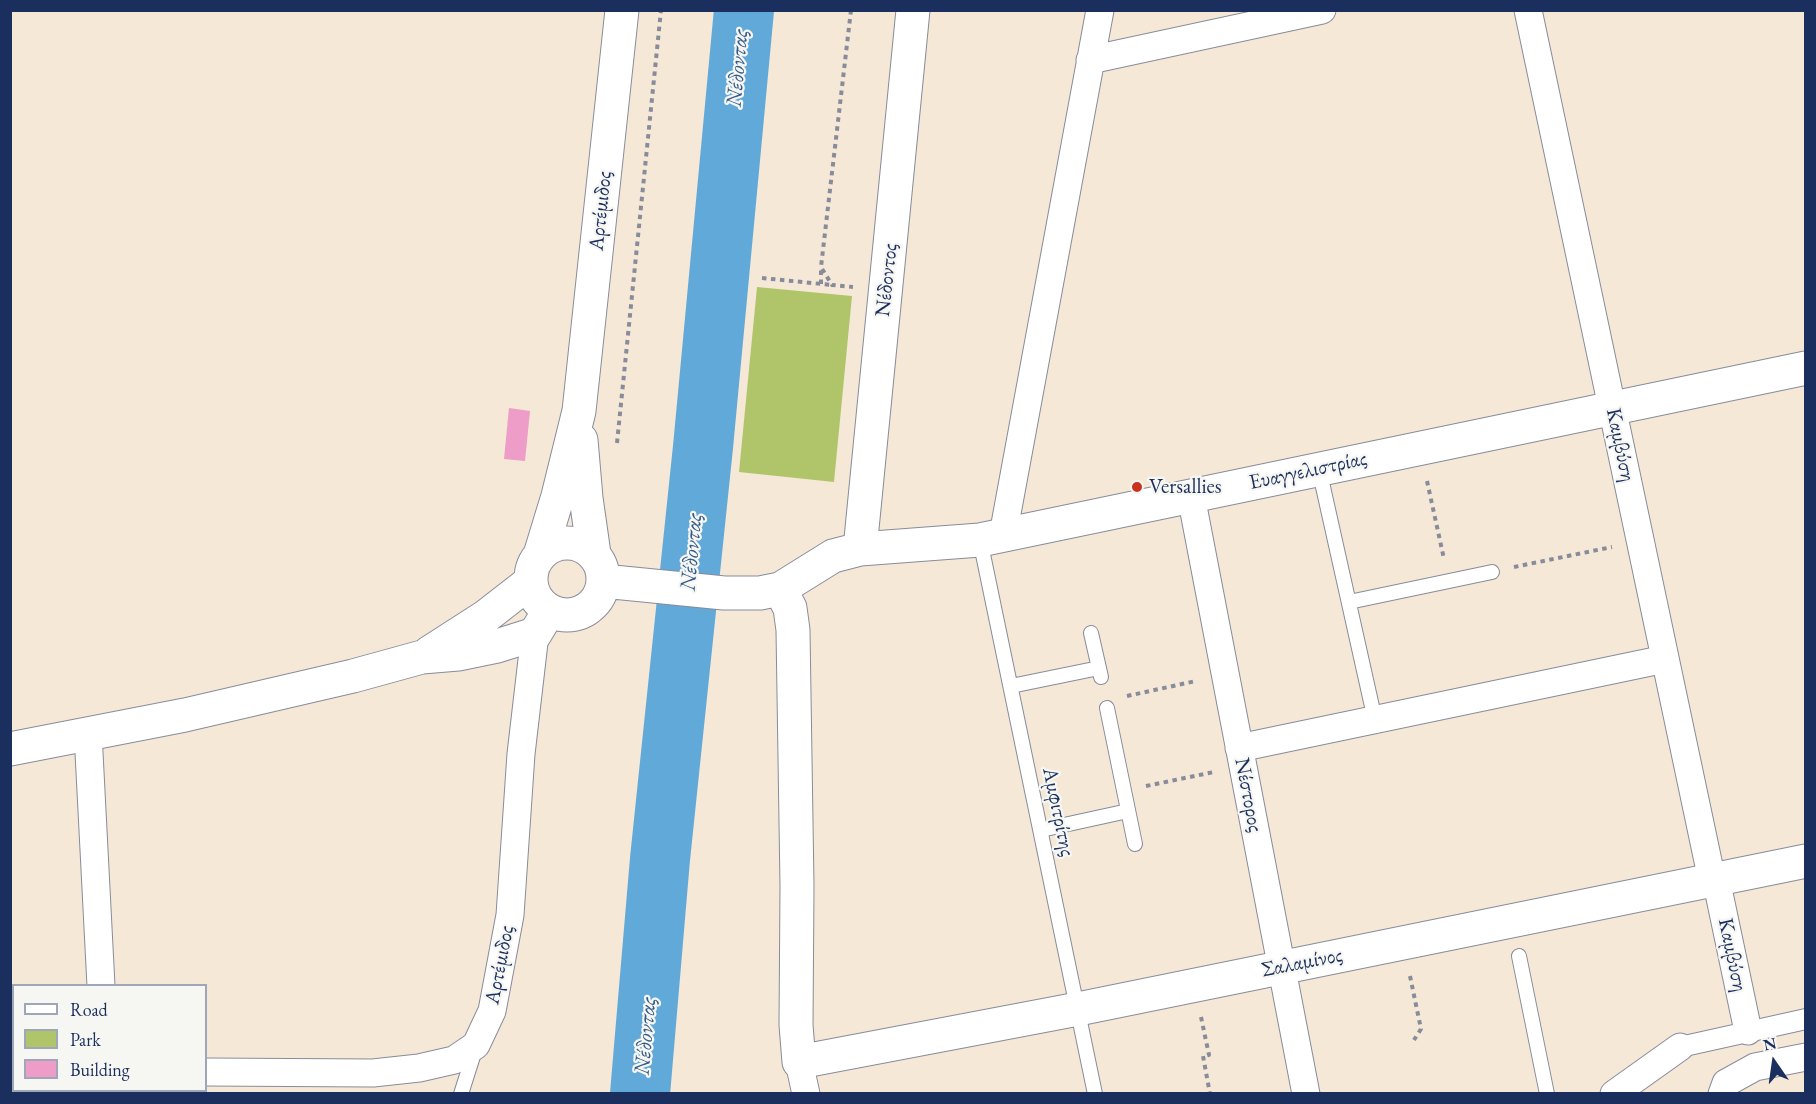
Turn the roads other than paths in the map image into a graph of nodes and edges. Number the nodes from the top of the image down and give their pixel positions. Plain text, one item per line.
1 (622, 10) edge
2 (914, 10) edge
3 (1100, 10) edge
4 (1322, 10) edge
5 (1528, 10) edge
6 (1090, 60) junction
7 (1806, 368) edge
8 (1612, 408) junction
9 (579, 411) junction
10 (1319, 469) junction
11 (1191, 496) junction
12 (992, 537) junction
13 (860, 549) junction
14 (535, 568) junction
15 (598, 568) junction
16 (1492, 572) road end
17 (780, 589) junction
18 (1349, 602) junction
19 (542, 622) junction
20 (1091, 633) dead end
21 (422, 657) junction
22 (1665, 659) junction
23 (1011, 686) junction
24 (1112, 704) road end
25 (1375, 720) junction
26 (88, 733) junction
27 (10, 749) edge
28 (1241, 757) junction
29 (1128, 811) junction
30 (1041, 830) junction
31 (1135, 844) dead end
32 (1806, 861) edge
33 (1714, 880) junction
34 (1519, 956) dead end
35 (1281, 968) junction
36 (101, 984) edge
37 (1078, 1009) junction
38 (1806, 1019) edge
39 (1748, 1031) junction
40 (476, 1045) junction
41 (1680, 1047) joint
42 (1806, 1057) edge
43 (799, 1062) junction
44 (207, 1072) edge
45 (461, 1094) edge
46 (806, 1094) edge
47 (1095, 1094) edge
48 (1306, 1094) edge
49 (1547, 1094) edge
50 (1614, 1094) edge
51 (1722, 1094) edge

1 - 9 street, Αρτέμιδος
2 - 13 street, Νέδοντος
3 - 6 street
4 - 6 street
5 - 8 street, Καμβύση
6 - 12 street
7 - 8 street, Ευαγγελιστρίας
8 - 10 street, Ευαγγελιστρίας
8 - 22 street, Καμβύση
9 - 14 street, Αρτέμιδος
9 - 15 street, Αρτέμιδος
10 - 11 street, Ευαγγελιστρίας
10 - 18 lane
11 - 12 street, Ευαγγελιστρίας
11 - 28 street, Νέστορος
12 - 13 street, Ευαγγελιστρίας
12 - 23 lane, Αμφιτρίτης
13 - 17 street, Ευαγγελιστρίας
14 - 15 street
14 - 19 street
14 - 21 street
15 - 17 street, Ευαγγελιστρίας
15 - 19 street
16 - 18 lane
17 - 43 street
18 - 25 lane
19 - 21 street
19 - 40 street, Αρτέμιδος
20 - 23 lane
21 - 26 street
22 - 25 street
22 - 33 street, Καμβύση
23 - 30 lane, Αμφιτρίτης
24 - 29 lane
25 - 28 street
26 - 27 street
26 - 36 street
28 - 35 street, Νέστορος
29 - 30 lane
29 - 31 lane
30 - 37 lane, Αμφιτρίτης
32 - 33 street, Σαλαμίνος
33 - 35 street, Σαλαμίνος
33 - 39 street, Καμβύση
34 - 49 lane
35 - 37 street, Σαλαμίνος
35 - 48 street, Νέστορος
37 - 43 street, Σαλαμίνος
37 - 47 lane, Αμφιτρίτης
38 - 39 street
39 - 41 street
40 - 44 street
40 - 45 lane
41 - 50 street
42 - 51 street
43 - 46 street

